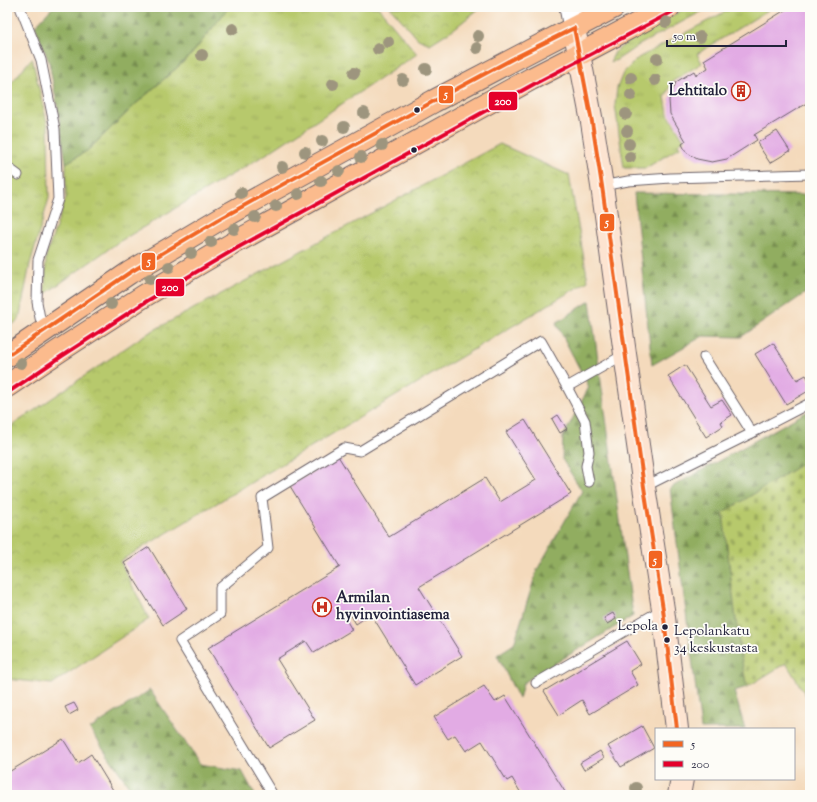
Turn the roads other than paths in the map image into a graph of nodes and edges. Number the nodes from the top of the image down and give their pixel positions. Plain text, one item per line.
1 (20, 7) edge
2 (570, 7) edge
3 (614, 7) edge
4 (669, 7) edge
5 (574, 28) junction
6 (578, 56) junction
7 (7, 167) edge
8 (810, 174) edge
9 (18, 176) dead end
10 (602, 186) junction
11 (46, 329) junction
12 (625, 354) junction
13 (7, 356) edge
14 (704, 357) dead end
15 (7, 386) edge
16 (567, 386) junction
17 (810, 403) edge
18 (752, 433) junction
19 (589, 482) dead end
20 (644, 487) junction
21 (663, 608) junction
22 (536, 683) dead end
23 (677, 728) edge
24 (682, 780) edge
25 (273, 795) edge
26 (679, 795) edge

1 - 11 lane
2 - 5 street
3 - 5 main road
4 - 6 main road
5 - 6 main road
5 - 11 main road
6 - 10 main road
6 - 15 main road
7 - 9 lane
8 - 10 lane
10 - 12 main road
11 - 13 main road
12 - 16 lane
12 - 20 main road
14 - 18 lane
16 - 19 lane
16 - 25 lane
17 - 18 lane
18 - 20 lane
20 - 21 main road
21 - 22 lane
21 - 23 main road
24 - 26 main road

